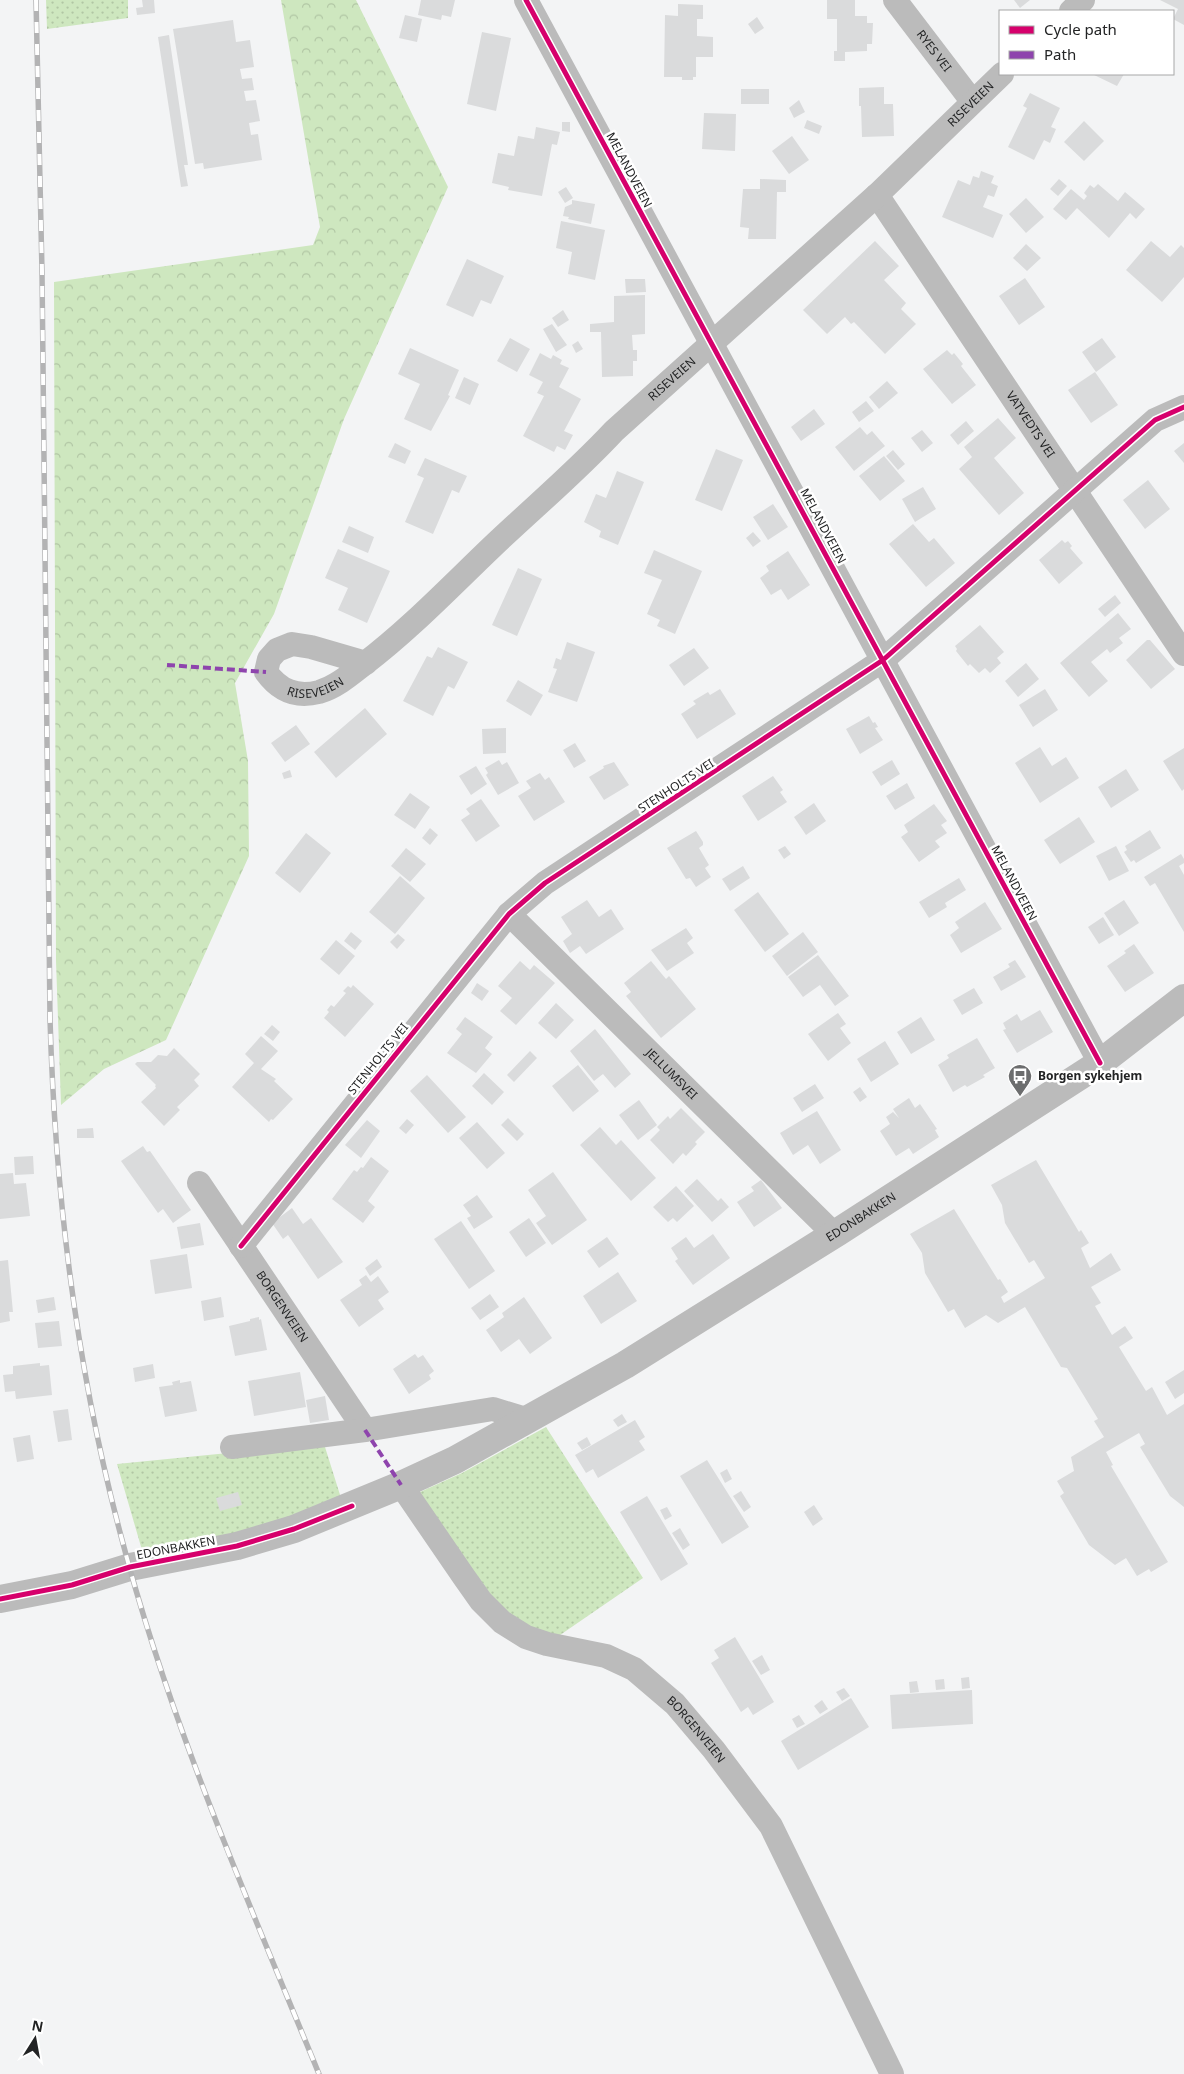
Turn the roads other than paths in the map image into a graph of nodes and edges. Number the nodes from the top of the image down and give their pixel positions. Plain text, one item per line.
1 (526, 0) edge
2 (895, 0) edge
3 (1083, 0) edge
4 (1072, 10) edge
5 (1001, 75) edge
6 (972, 101) junction
7 (877, 195) junction
8 (713, 343) junction
9 (1184, 408) edge
10 (1076, 492) junction
11 (1184, 654) edge
12 (883, 660) junction
13 (366, 663) dead end
14 (509, 914) junction
15 (1184, 998) edge
16 (1100, 1063) junction
17 (199, 1182) dead end
18 (834, 1234) junction
19 (241, 1246) junction
20 (529, 1420) junction
21 (365, 1430) junction
22 (232, 1446) dead end
23 (401, 1485) junction
24 (0, 1599) edge
25 (892, 2074) edge

1 - 8 street, MELANDVEIEN
2 - 6 street, RYES VEI
3 - 4 street
5 - 6 street, RISEVEIEN
6 - 7 street, RISEVEIEN
7 - 8 street, RISEVEIEN
7 - 10 street, VATVEDTS VEI
8 - 12 street, MELANDVEIEN
8 - 13 street, RISEVEIEN
9 - 10 street, STENHOLTS VEI
10 - 11 street, VATVEDTS VEI
10 - 12 street, STENHOLTS VEI
12 - 14 street, STENHOLTS VEI
12 - 16 street, MELANDVEIEN
14 - 18 street, JELLUMSVEI
14 - 19 street, STENHOLTS VEI
15 - 16 street, EDONBAKKEN
16 - 18 street, EDONBAKKEN
17 - 19 street, BORGENVEIEN
18 - 20 street, EDONBAKKEN
19 - 21 street, BORGENVEIEN
20 - 21 street
20 - 23 street, EDONBAKKEN
21 - 22 street
23 - 24 street, EDONBAKKEN
23 - 25 street, BORGENVEIEN

